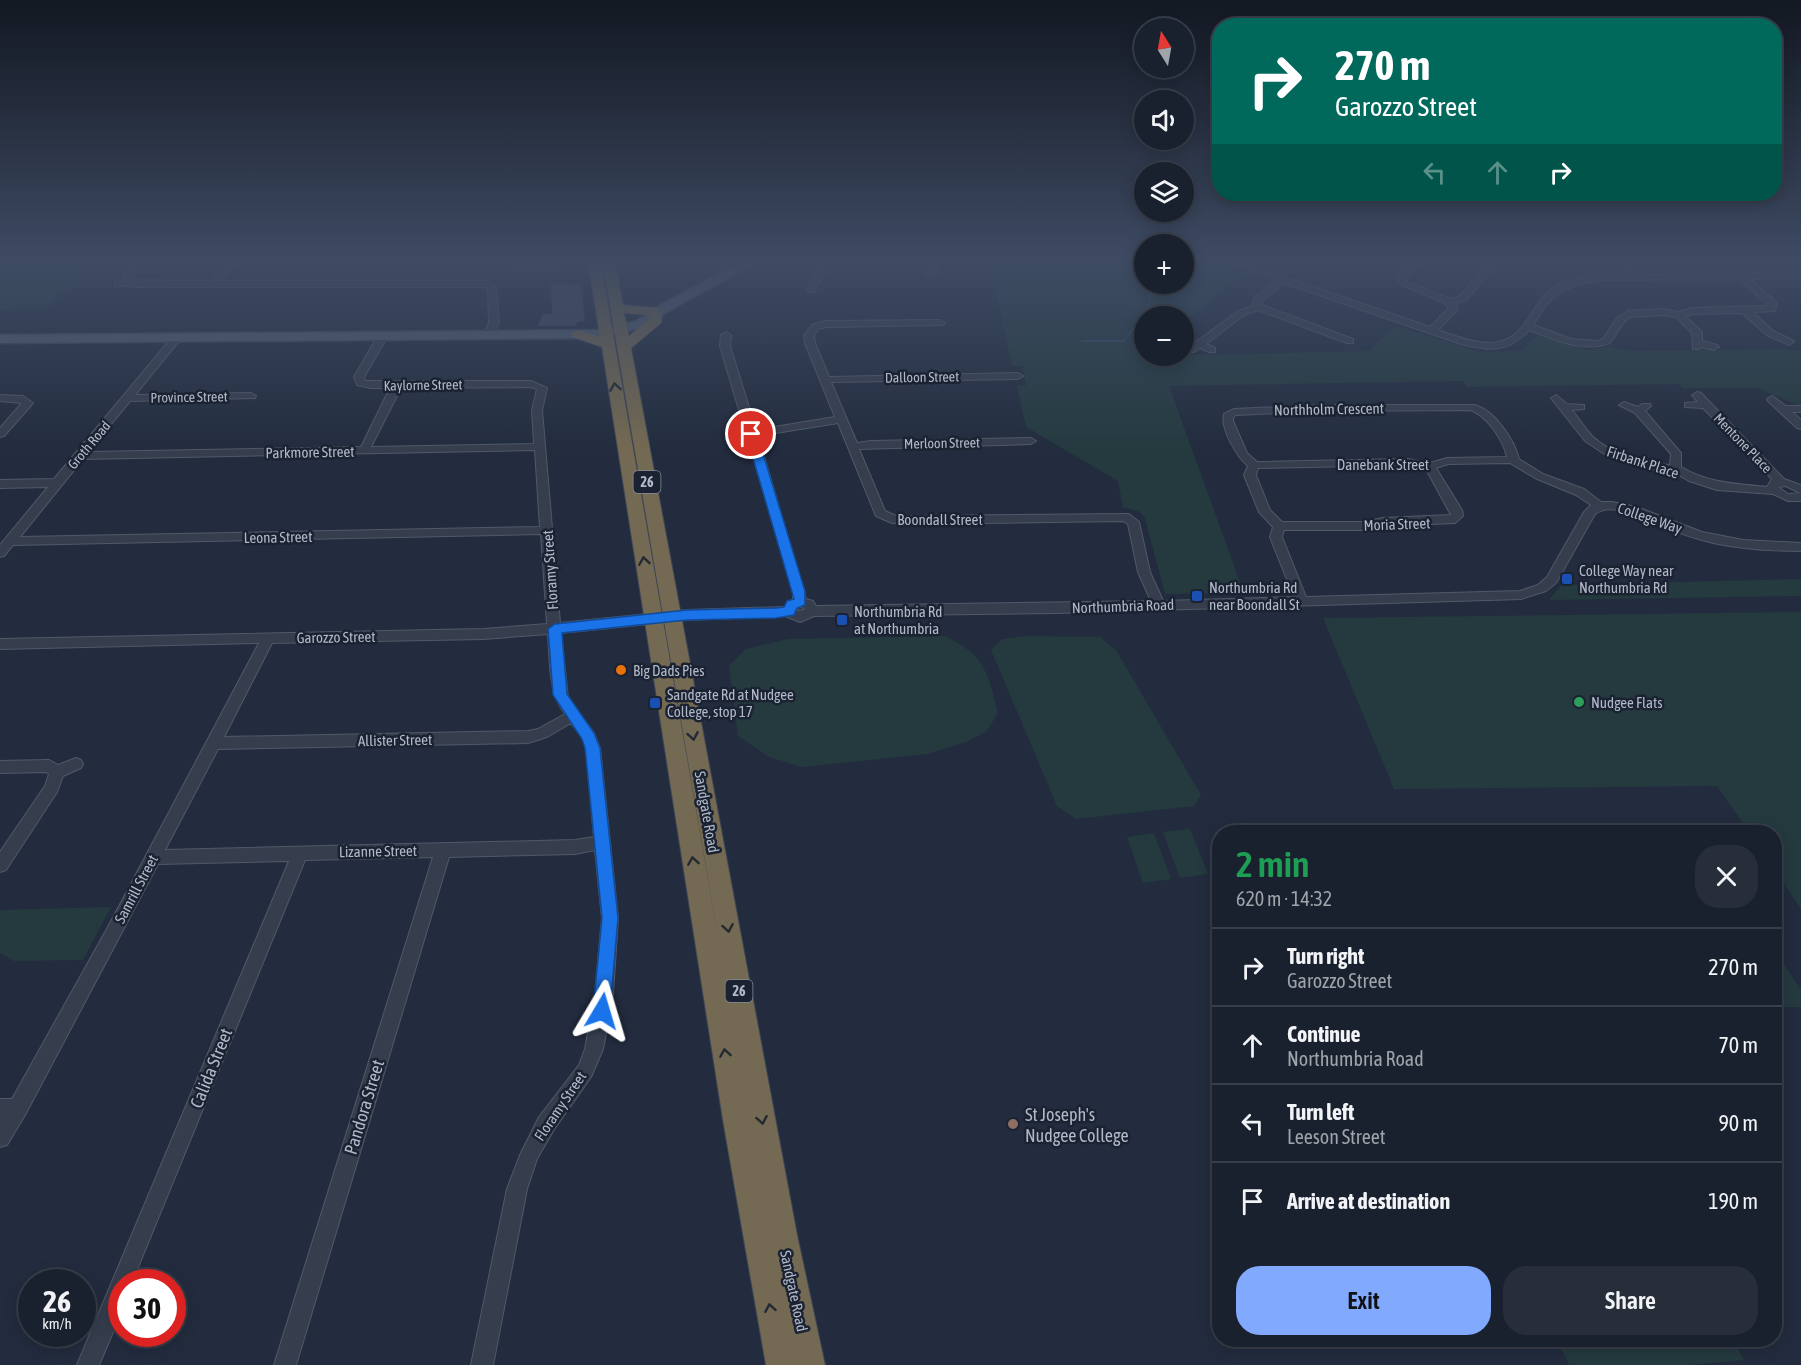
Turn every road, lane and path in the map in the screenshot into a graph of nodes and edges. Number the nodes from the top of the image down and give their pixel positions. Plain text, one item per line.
1 (494, 323) edge
2 (605, 323) edge
3 (620, 323) edge
4 (640, 323) edge
5 (653, 323) edge
6 (940, 323) dead end
7 (1228, 323) edge
8 (1294, 323) edge
9 (1408, 323) edge
10 (1440, 323) edge
11 (1530, 323) edge
12 (1618, 323) edge
13 (1687, 323) edge
14 (1760, 323) edge
15 (1528, 326) junction
16 (621, 328) junction
17 (606, 331) junction
18 (1432, 331) junction
19 (577, 332) junction
20 (489, 333) junction
21 (384, 334) junction
22 (726, 335) dead end
23 (177, 337) junction
24 (0, 339) edge
25 (1362, 346) dead end
26 (624, 347) junction
27 (1714, 347) dead end
28 (1801, 347) edge
29 (1212, 350) dead end
30 (1018, 376) dead end
31 (826, 380) junction
32 (398, 385) junction
33 (542, 388) joint
34 (1697, 395) dead end
35 (251, 396) dead end
36 (128, 398) junction
37 (1556, 398) dead end
38 (0, 399) edge
39 (1773, 399) dead end
40 (1624, 405) dead end
41 (1689, 405) dead end
42 (1706, 405) junction
43 (1580, 406) dead end
44 (1564, 407) junction
45 (1784, 409) junction
46 (1799, 409) dead end
47 (842, 419) junction
48 (1801, 426) edge
49 (0, 434) edge
50 (751, 434) junction
51 (1031, 441) dead end
52 (540, 447) junction
53 (853, 447) junction
54 (364, 451) junction
55 (80, 456) junction
56 (1512, 460) junction
57 (1254, 465) junction
58 (1430, 466) junction
59 (1676, 469) junction
60 (57, 483) junction
61 (0, 484) edge
62 (1777, 486) junction
63 (1800, 495) edge
64 (1599, 506) junction
65 (1279, 526) junction
66 (546, 530) junction
67 (10, 541) junction
68 (1801, 547) edge
69 (0, 553) edge
70 (1542, 588) joint
71 (1302, 601) junction
72 (800, 602) junction
73 (1159, 604) junction
74 (789, 611) junction
75 (811, 611) junction
76 (662, 618) junction
77 (555, 629) junction
78 (268, 639) junction
79 (0, 644) edge
80 (573, 716) junction
81 (213, 743) junction
82 (76, 764) dead end
83 (0, 767) edge
84 (57, 772) junction
85 (602, 842) junction
86 (443, 850) junction
87 (300, 853) junction
88 (153, 857) junction
89 (0, 865) edge
90 (9, 1108) edge
91 (0, 1138) edge
92 (128, 1269) edge
93 (108, 1317) edge
94 (88, 1365) edge
95 (285, 1365) edge
96 (482, 1365) edge
97 (781, 1365) edge
98 (810, 1365) edge

1 - 20 street
2 - 17 highway, Sandgate Road / 26
3 - 16 highway, Sandgate Road / 26
4 - 16 main road
5 - 26 highway
6 - 31 street, Boondall Street
7 - 29 street
8 - 25 street
9 - 18 street
10 - 18 street
11 - 15 street
12 - 15 street
13 - 27 street
14 - 28 street
15 - 18 street
16 - 17 main road
16 - 26 highway, Sandgate Road / 26
17 - 19 highway
17 - 19 highway
76 -> 17 highway, Sandgate Road / 26
19 - 20 main road
20 - 21 main road
21 - 23 main road
21 - 32 street, Kaylorne Street
22 - 50 street
23 - 24 main road
23 - 36 street, Groth Road
26 - 76 highway, Sandgate Road / 26
30 - 31 street, Dalloon Street
31 - 47 street, Boondall Street
32 - 33 street, Kaylorne Street
32 - 54 street
33 - 52 street, Floramy Street
34 - 42 street, Mentone Place
35 - 36 street, Province Street
36 - 55 street, Groth Road
37 - 44 street, Firbank Place
38 - 49 street
39 - 45 street
40 - 59 street
41 - 42 street, Mentone Place
42 - 62 street, Mentone Place
43 - 44 street
44 - 59 street, Firbank Place
45 - 46 street
45 - 48 street
47 - 50 street
47 - 53 street, Boondall Street
50 - 72 street
51 - 53 street, Merloon Street
52 - 54 street, Parkmore Street
52 - 66 street, Floramy Street
53 - 73 street, Boondall Street
54 - 55 street, Parkmore Street
55 - 60 street, Groth Road
56 - 57 street, Northholm Crescent
56 - 58 street, Danebank Street
56 - 64 street
57 - 58 street, Danebank Street
57 - 65 street, Northholm Crescent
58 - 65 street, Moria Street
59 - 62 street, Firbank Place
60 - 61 street
60 - 67 street, Groth Road
62 - 63 street
64 - 68 street, College Way
64 - 70 street, College Way
65 - 71 street, Northholm Crescent
66 - 67 street, Leona Street
66 - 77 street, Floramy Street
67 - 69 street, Groth Road
70 - 71 street, Northumbria Road
71 - 73 street, Northumbria Road
72 - 74 street
72 - 75 street
73 - 75 street, Northumbria Road
74 - 75 street
74 - 76 street
76 - 77 street, Garozzo Street
97 -> 76 highway, Sandgate Road / 26
76 -> 98 highway, Sandgate Road / 26
77 - 78 street, Garozzo Street
77 - 80 street, Floramy Street
78 - 79 street, Garozzo Street
78 - 81 street, Samrill Street
80 - 81 street, Allister Street
80 - 85 street, Floramy Street
81 - 88 street, Samrill Street
82 - 84 street
83 - 84 street
84 - 89 street
85 - 86 street, Lizanne Street
85 - 96 street, Floramy Street
86 - 87 street, Lizanne Street
86 - 95 street, Pandora Street
87 - 88 street, Lizanne Street
87 - 92 street, Calida Street
88 - 90 street, Samrill Street
90 - 91 street, Samrill Street
93 - 94 street, Calida Street

